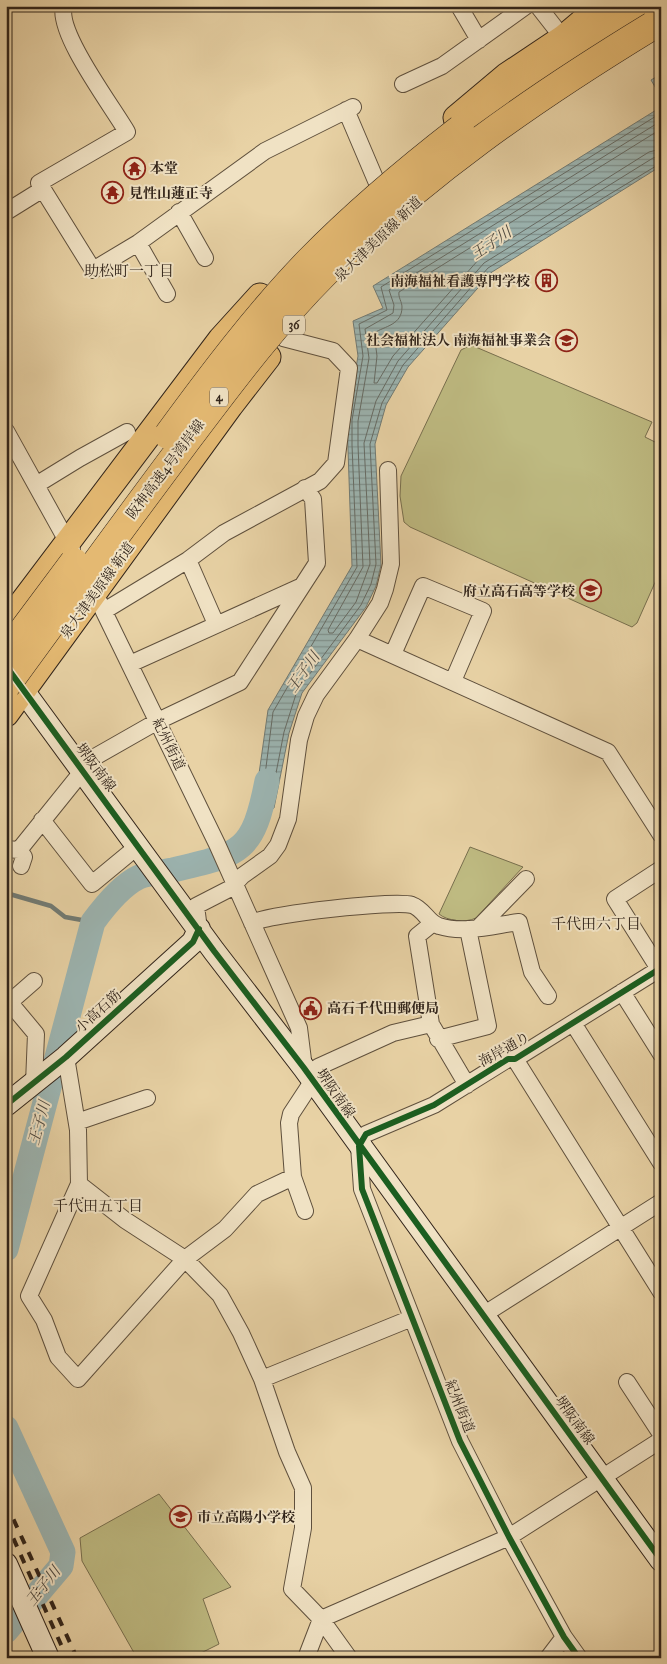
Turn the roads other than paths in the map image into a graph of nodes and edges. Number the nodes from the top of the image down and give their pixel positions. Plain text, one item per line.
1 (64, 6) edge
2 (459, 6) edge
3 (526, 6) edge
4 (538, 6) edge
5 (601, 6) edge
6 (611, 6) edge
7 (626, 6) edge
8 (657, 6) edge
9 (661, 21) edge
10 (563, 38) junction
11 (661, 39) edge
12 (479, 40) junction
13 (403, 84) dead end
14 (466, 137) junction
15 (377, 183) junction
16 (43, 189) junction
17 (6, 212) edge
18 (179, 212) junction
19 (138, 243) junction
20 (204, 258) dead end
21 (167, 294) dead end
22 (282, 338) junction
23 (6, 431) edge
24 (127, 432) dead end
25 (388, 470) dead end
26 (36, 486) junction
27 (305, 488) junction
28 (68, 542) junction
29 (188, 560) junction
30 (300, 587) junction
31 (100, 602) junction
32 (6, 624) edge
33 (216, 624) junction
34 (357, 639) junction
35 (6, 653) edge
36 (393, 654) junction
37 (130, 664) junction
38 (6, 666) edge
39 (453, 681) junction
40 (14, 688) edge
41 (6, 714) edge
42 (158, 721) junction
43 (83, 770) junction
44 (42, 820) junction
45 (661, 836) edge
46 (143, 853) junction
47 (15, 855) edge
48 (661, 869) edge
49 (232, 877) junction
50 (526, 879) dead end
51 (433, 922) junction
52 (252, 923) junction
53 (473, 928) junction
54 (199, 929) junction
55 (660, 968) edge
56 (34, 981) dead end
57 (622, 992) junction
58 (548, 996) dead end
59 (8, 1000) edge
60 (573, 1023) junction
61 (431, 1024) junction
62 (438, 1039) junction
63 (661, 1054) edge
64 (66, 1057) junction
65 (515, 1059) junction
66 (311, 1072) junction
67 (34, 1083) junction
68 (467, 1085) junction
69 (147, 1098) dead end
70 (6, 1105) edge
71 (77, 1122) junction
72 (359, 1146) junction
73 (661, 1163) edge
74 (293, 1177) junction
75 (79, 1184) junction
76 (661, 1202) edge
77 (305, 1211) dead end
78 (619, 1228) junction
79 (185, 1259) junction
80 (661, 1292) edge
81 (483, 1315) junction
82 (412, 1318) junction
83 (262, 1379) junction
84 (627, 1382) dead end
85 (661, 1434) edge
86 (661, 1440) edge
87 (603, 1479) junction
88 (508, 1537) junction
89 (661, 1560) edge
90 (6, 1564) edge
91 (321, 1619) junction
92 (564, 1636) junction
93 (48, 1658) edge
94 (306, 1658) edge
95 (349, 1658) edge
96 (548, 1658) edge
97 (580, 1658) edge

1 - 16 street
2 - 12 street
3 - 12 street
4 - 10 street
5 - 10 main road
6 - 14 highway
7 - 14 highway
8 - 22 main road, 泉大津美原線 新道 / 36
9 - 14 highway, bridge
10 - 15 main road
11 - 14 highway, bridge
12 - 13 street
14 - 35 highway, 阪神高速4号湾岸線 / 4, bridge
14 - 40 highway, 阪神高速4号湾岸線 / 4, bridge
15 - 18 street
15 - 28 main road
16 - 17 street
16 - 19 street
18 - 19 street
18 - 20 street
19 - 21 street
22 - 27 street
22 - 31 main road, 泉大津美原線 新道 / 36
23 - 26 street, 紀州街道
24 - 26 street
25 - 34 street
26 - 28 street, 紀州街道
27 - 29 street
27 - 30 street
28 - 31 street, 紀州街道
28 - 32 main road
29 - 31 street
29 - 33 street
30 - 33 street
30 - 42 street
31 - 37 street, 紀州街道
31 - 40 main road, 泉大津美原線 新道 / 36
33 - 37 street
34 - 36 street
34 - 49 street
36 - 39 street
36 - 39 street
37 - 42 street, 紀州街道
38 - 40 main road, 堺阪南線
39 - 45 street
40 - 41 main road, 泉大津美原線 新道 / 36
40 - 43 main road, 堺阪南線
42 - 43 street
42 - 49 street, 紀州街道
43 - 44 street
43 - 46 main road, 堺阪南線
44 - 46 street
44 - 47 street
46 - 54 main road, 堺阪南線
48 - 55 street
49 - 52 street, 紀州街道
49 - 54 street
50 - 53 street
51 - 52 street
51 - 53 street
51 - 61 street
52 - 66 street, 紀州街道
53 - 58 street
53 - 62 street
54 - 64 main road, 小高石筋
54 - 66 main road, 堺阪南線
55 - 57 street, 海岸通り
56 - 59 street
57 - 60 street, 海岸通り
57 - 63 street
59 - 67 street
60 - 65 street, 海岸通り
60 - 73 street
61 - 62 street
61 - 66 street
62 - 68 street
64 - 67 main road, 小高石筋
64 - 71 street
65 - 68 street, 海岸通り
65 - 78 street
66 - 72 main road, 堺阪南線
66 - 74 street
67 - 70 main road, 小高石筋
68 - 72 street, 海岸通り
69 - 71 street
71 - 75 street
72 - 81 main road, 堺阪南線
72 - 82 street, 紀州街道
74 - 77 street
74 - 79 street
75 - 79 street
75 - 79 street
76 - 78 street
78 - 80 street
78 - 81 street
79 - 83 street
81 - 87 main road, 堺阪南線
82 - 83 street
82 - 88 street, 紀州街道
83 - 91 street
84 - 85 street
86 - 87 street
87 - 88 street
87 - 89 main road, 堺阪南線
88 - 91 street
88 - 92 street, 紀州街道
90 - 93 main road
91 - 94 street
91 - 95 street
92 - 96 street
92 - 97 street, 紀州街道

